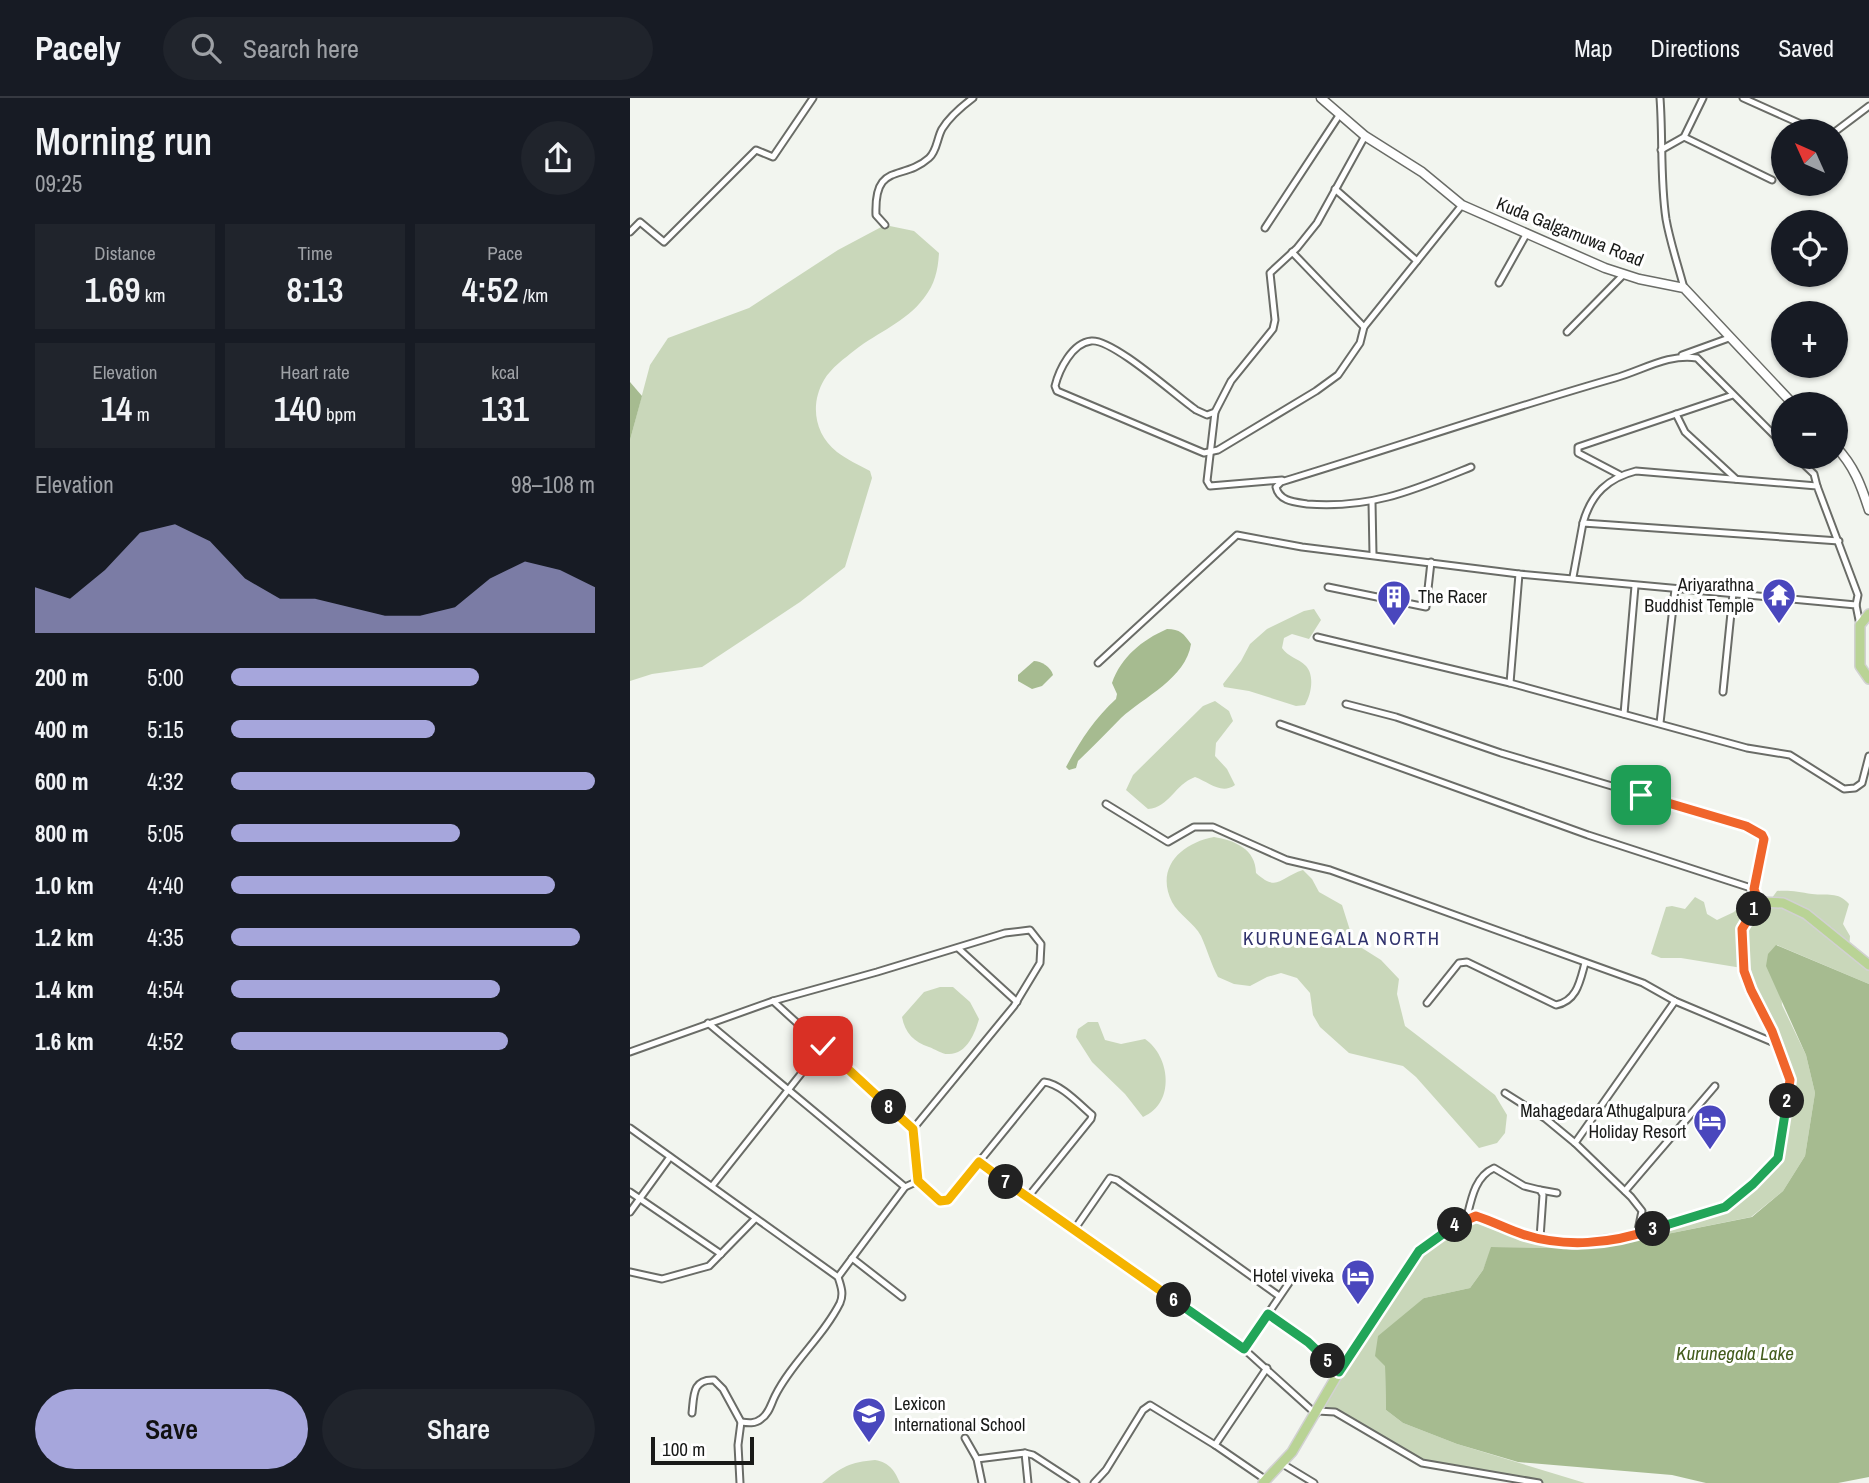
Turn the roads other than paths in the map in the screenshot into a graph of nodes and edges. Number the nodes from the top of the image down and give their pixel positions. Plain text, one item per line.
1 (813, 98) edge
2 (973, 98) edge
3 (1321, 98) edge
4 (1660, 98) edge
5 (1703, 98) edge
6 (1743, 98) edge
7 (1767, 98) edge
8 (1869, 106) edge
9 (1762, 107) junction
10 (1862, 111) junction
11 (1340, 114) junction
12 (1790, 119) edge
13 (1869, 119) edge
14 (1848, 122) edge
15 (1365, 136) junction
16 (1684, 137) junction
17 (1661, 150) junction
18 (1771, 180) edge
19 (1335, 189) junction
20 (1462, 205) junction
21 (885, 225) dead end
22 (1265, 228) dead end
23 (630, 232) edge
24 (1527, 233) junction
25 (1292, 252) junction
26 (1417, 261) junction
27 (1624, 274) junction
28 (1499, 283) dead end
29 (1684, 288) junction
30 (1364, 327) junction
31 (1567, 332) dead end
32 (1729, 338) junction
33 (1676, 357) junction
34 (1781, 392) edge
35 (1733, 395) junction
36 (1215, 412) junction
37 (1676, 414) junction
38 (1771, 432) edge
39 (1210, 453) junction
40 (1848, 460) edge
41 (1471, 467) dead end
42 (1809, 469) edge
43 (1620, 475) junction
44 (1736, 479) junction
45 (1289, 480) junction
46 (1817, 486) junction
47 (1372, 502) junction
48 (1869, 510) edge
49 (1583, 523) junction
50 (1839, 541) junction
51 (1373, 554) junction
52 (1431, 562) junction
53 (1519, 573) junction
54 (1573, 577) junction
55 (1635, 586) junction
56 (1328, 587) dead end
57 (1675, 589) junction
58 (1733, 593) junction
59 (1856, 605) junction
60 (1869, 614) edge
61 (1860, 625) junction
62 (1317, 637) dead end
63 (1098, 663) dead end
64 (1869, 679) edge
65 (1510, 683) junction
66 (1723, 692) dead end
67 (1346, 704) dead end
68 (1624, 714) junction
69 (1660, 723) junction
70 (1280, 724) dead end
71 (1869, 756) edge
72 (1106, 804) dead end
73 (1754, 889) junction
74 (1759, 902) junction
75 (958, 948) junction
76 (1586, 963) junction
77 (1869, 965) edge
78 (773, 1001) junction
79 (1675, 1001) junction
80 (1017, 1002) junction
81 (1427, 1003) dead end
82 (708, 1023) junction
83 (1777, 1045) junction
84 (823, 1046) junction
85 (630, 1052) edge
86 (1715, 1086) dead end
87 (789, 1090) junction
88 (1505, 1093) dead end
89 (630, 1128) edge
90 (913, 1129) junction
91 (1575, 1143) junction
92 (670, 1157) junction
93 (979, 1162) junction
94 (918, 1181) junction
95 (712, 1186) junction
96 (905, 1187) junction
97 (1540, 1190) junction
98 (1625, 1191) junction
99 (630, 1192) edge
100 (1557, 1193) dead end
101 (1028, 1197) junction
102 (640, 1198) junction
103 (630, 1212) edge
104 (755, 1219) junction
105 (1466, 1221) junction
106 (1074, 1230) junction
107 (1637, 1235) junction
108 (1540, 1238) junction
109 (721, 1254) junction
110 (852, 1258) junction
111 (631, 1274) edge
112 (838, 1277) junction
113 (1293, 1277) dead end
114 (1279, 1296) junction
115 (902, 1297) dead end
116 (1268, 1314) junction
117 (1244, 1349) junction
118 (1267, 1368) junction
119 (1339, 1372) junction
120 (1316, 1412) junction
121 (692, 1413) dead end
122 (741, 1422) junction
123 (965, 1438) dead end
124 (1215, 1445) junction
125 (1025, 1453) junction
126 (977, 1459) junction
127 (1281, 1463) junction
128 (1264, 1481) edge
129 (740, 1483) edge
130 (982, 1483) edge
131 (1028, 1483) edge
132 (1076, 1483) edge
133 (1094, 1483) edge
134 (1314, 1483) edge
135 (1539, 1483) edge

1 - 23 street
2 - 21 street
3 - 11 street, Kuda Galgamuwa Road
4 - 17 street
5 - 16 street
6 - 9 street
7 - 9 street
8 - 10 street
9 - 12 street
10 - 13 street
10 - 14 street
11 - 15 street, Kuda Galgamuwa Road
11 - 22 street
15 - 19 street
15 - 20 street, Kuda Galgamuwa Road
16 - 17 street
16 - 18 street
17 - 29 street
19 - 25 street
19 - 26 street
20 - 24 street, Kuda Galgamuwa Road
20 - 26 street
24 - 27 street, Kuda Galgamuwa Road
24 - 28 street
25 - 30 street
25 - 36 street
26 - 30 street
27 - 29 street, Kuda Galgamuwa Road
27 - 31 street
29 - 32 street
30 - 39 street
32 - 33 street
32 - 34 street
33 - 35 street
33 - 45 street
35 - 37 street
35 - 38 street
36 - 39 street
36 - 39 street
37 - 43 street
37 - 44 street
39 - 45 street
40 - 48 street
41 - 47 street
42 - 46 street
43 - 44 street
43 - 49 street
44 - 46 street
45 - 47 street
46 - 50 street
47 - 51 street
49 - 50 street
49 - 54 street
50 - 59 street
51 - 52 street
51 - 63 street
52 - 53 street
52 - 56 street
53 - 54 street
53 - 65 street
54 - 55 street
55 - 57 street
55 - 68 street
57 - 58 street
57 - 69 street
58 - 59 street
58 - 66 street
59 - 61 street
60 - 61 main road
61 - 64 main road
62 - 65 street
65 - 68 street
67 - 73 street
68 - 69 street
69 - 71 street
70 - 73 street
72 - 76 street
73 - 74 street
74 - 77 main road
74 - 83 main road
75 - 78 street
75 - 80 street
75 - 80 street
76 - 79 street
76 - 81 street
78 - 82 street
78 - 84 street
79 - 83 street
79 - 91 street
80 - 90 street
82 - 85 street
82 - 87 street
83 - 107 main road
84 - 87 street
84 - 90 street
86 - 98 street
87 - 95 street
87 - 96 street
88 - 91 street
89 - 92 street
90 - 94 street
91 - 98 street
92 - 95 street
92 - 102 street
93 - 94 street
93 - 101 street
93 - 101 street
94 - 96 street
95 - 104 street
96 - 110 street
97 - 100 street
97 - 105 street
97 - 108 street
98 - 107 street
99 - 102 street
101 - 106 street
102 - 103 street
102 - 109 street
104 - 109 street
104 - 112 street
105 - 108 main road
105 - 119 main road
106 - 114 street
106 - 117 street
107 - 108 main road
109 - 111 street
110 - 112 street
110 - 115 street
112 - 122 street
113 - 114 street
114 - 116 street
116 - 117 street
116 - 119 street
117 - 118 street
118 - 120 street
118 - 124 street
119 - 120 main road
120 - 127 main road
120 - 135 street
121 - 122 street
122 - 129 street
123 - 126 street
124 - 128 street
124 - 133 street
125 - 126 street
125 - 131 street
125 - 132 street
126 - 130 street
127 - 128 main road
127 - 134 street

